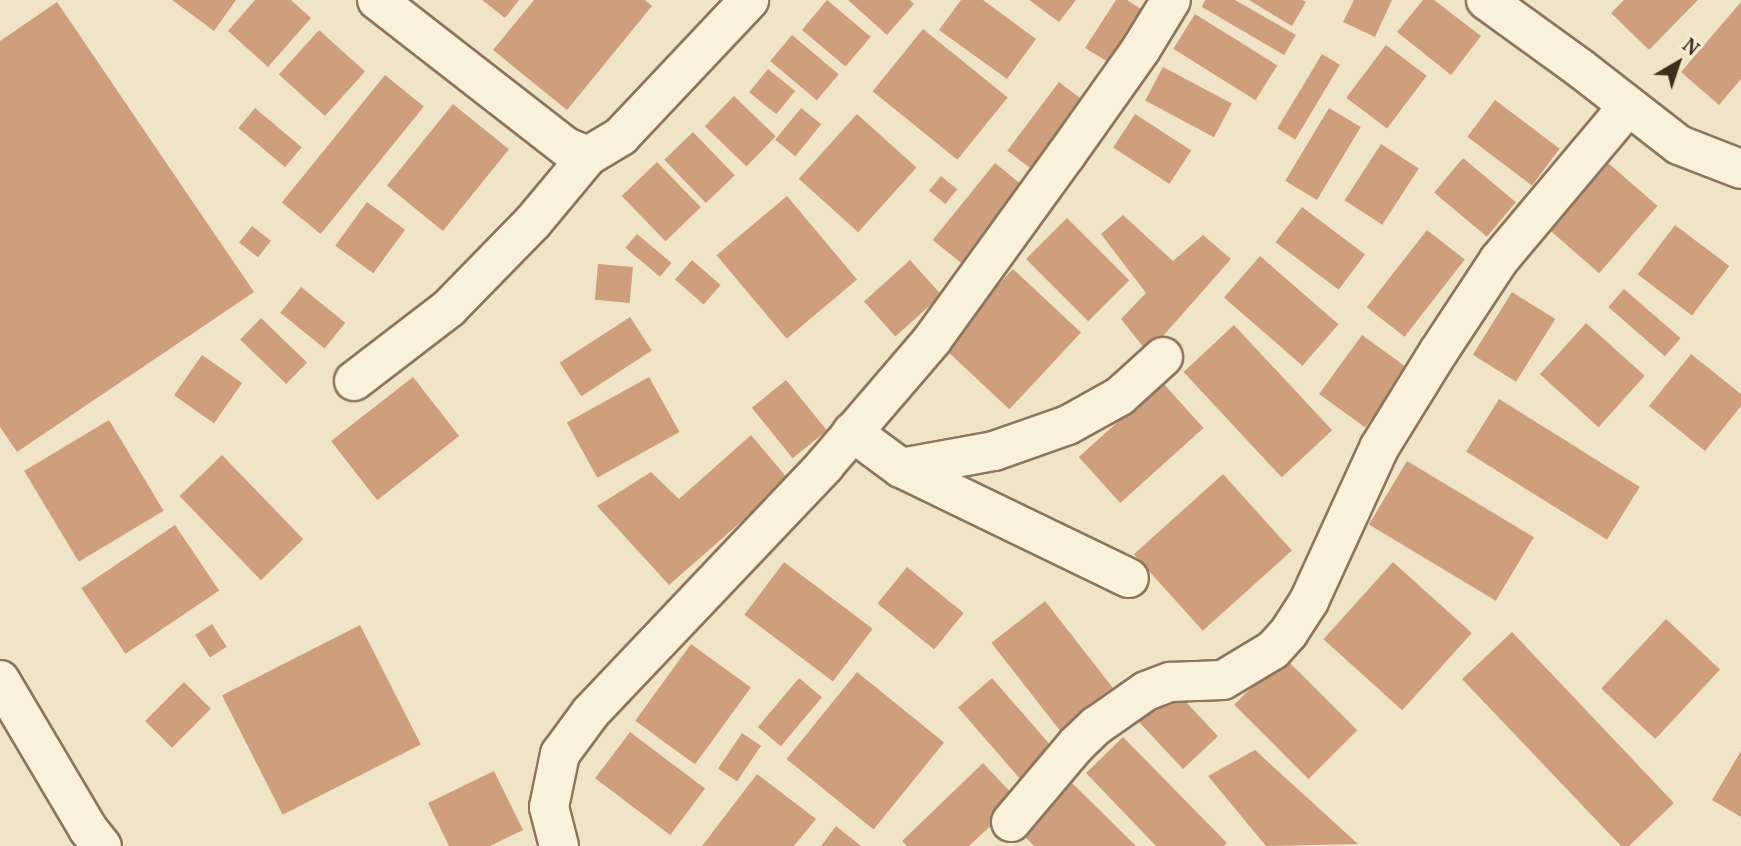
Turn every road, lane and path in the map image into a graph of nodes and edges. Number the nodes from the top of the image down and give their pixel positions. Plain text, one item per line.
1 (377, 0) edge
2 (749, 0) edge
3 (1171, 0) edge
4 (1486, 0) edge
5 (1628, 106) junction
6 (588, 156) junction
7 (1741, 169) edge
8 (1163, 358) dead end
9 (354, 381) dead end
10 (852, 432) junction
11 (901, 468) junction
12 (1129, 578) dead end
13 (0, 681) edge
14 (1011, 821) dead end
15 (102, 846) edge
16 (559, 846) edge

1 - 6 street
2 - 6 street
3 - 10 street
4 - 5 street
5 - 7 street
5 - 14 street
6 - 9 street
8 - 11 street
10 - 11 street
10 - 16 street
11 - 12 street
13 - 15 street

